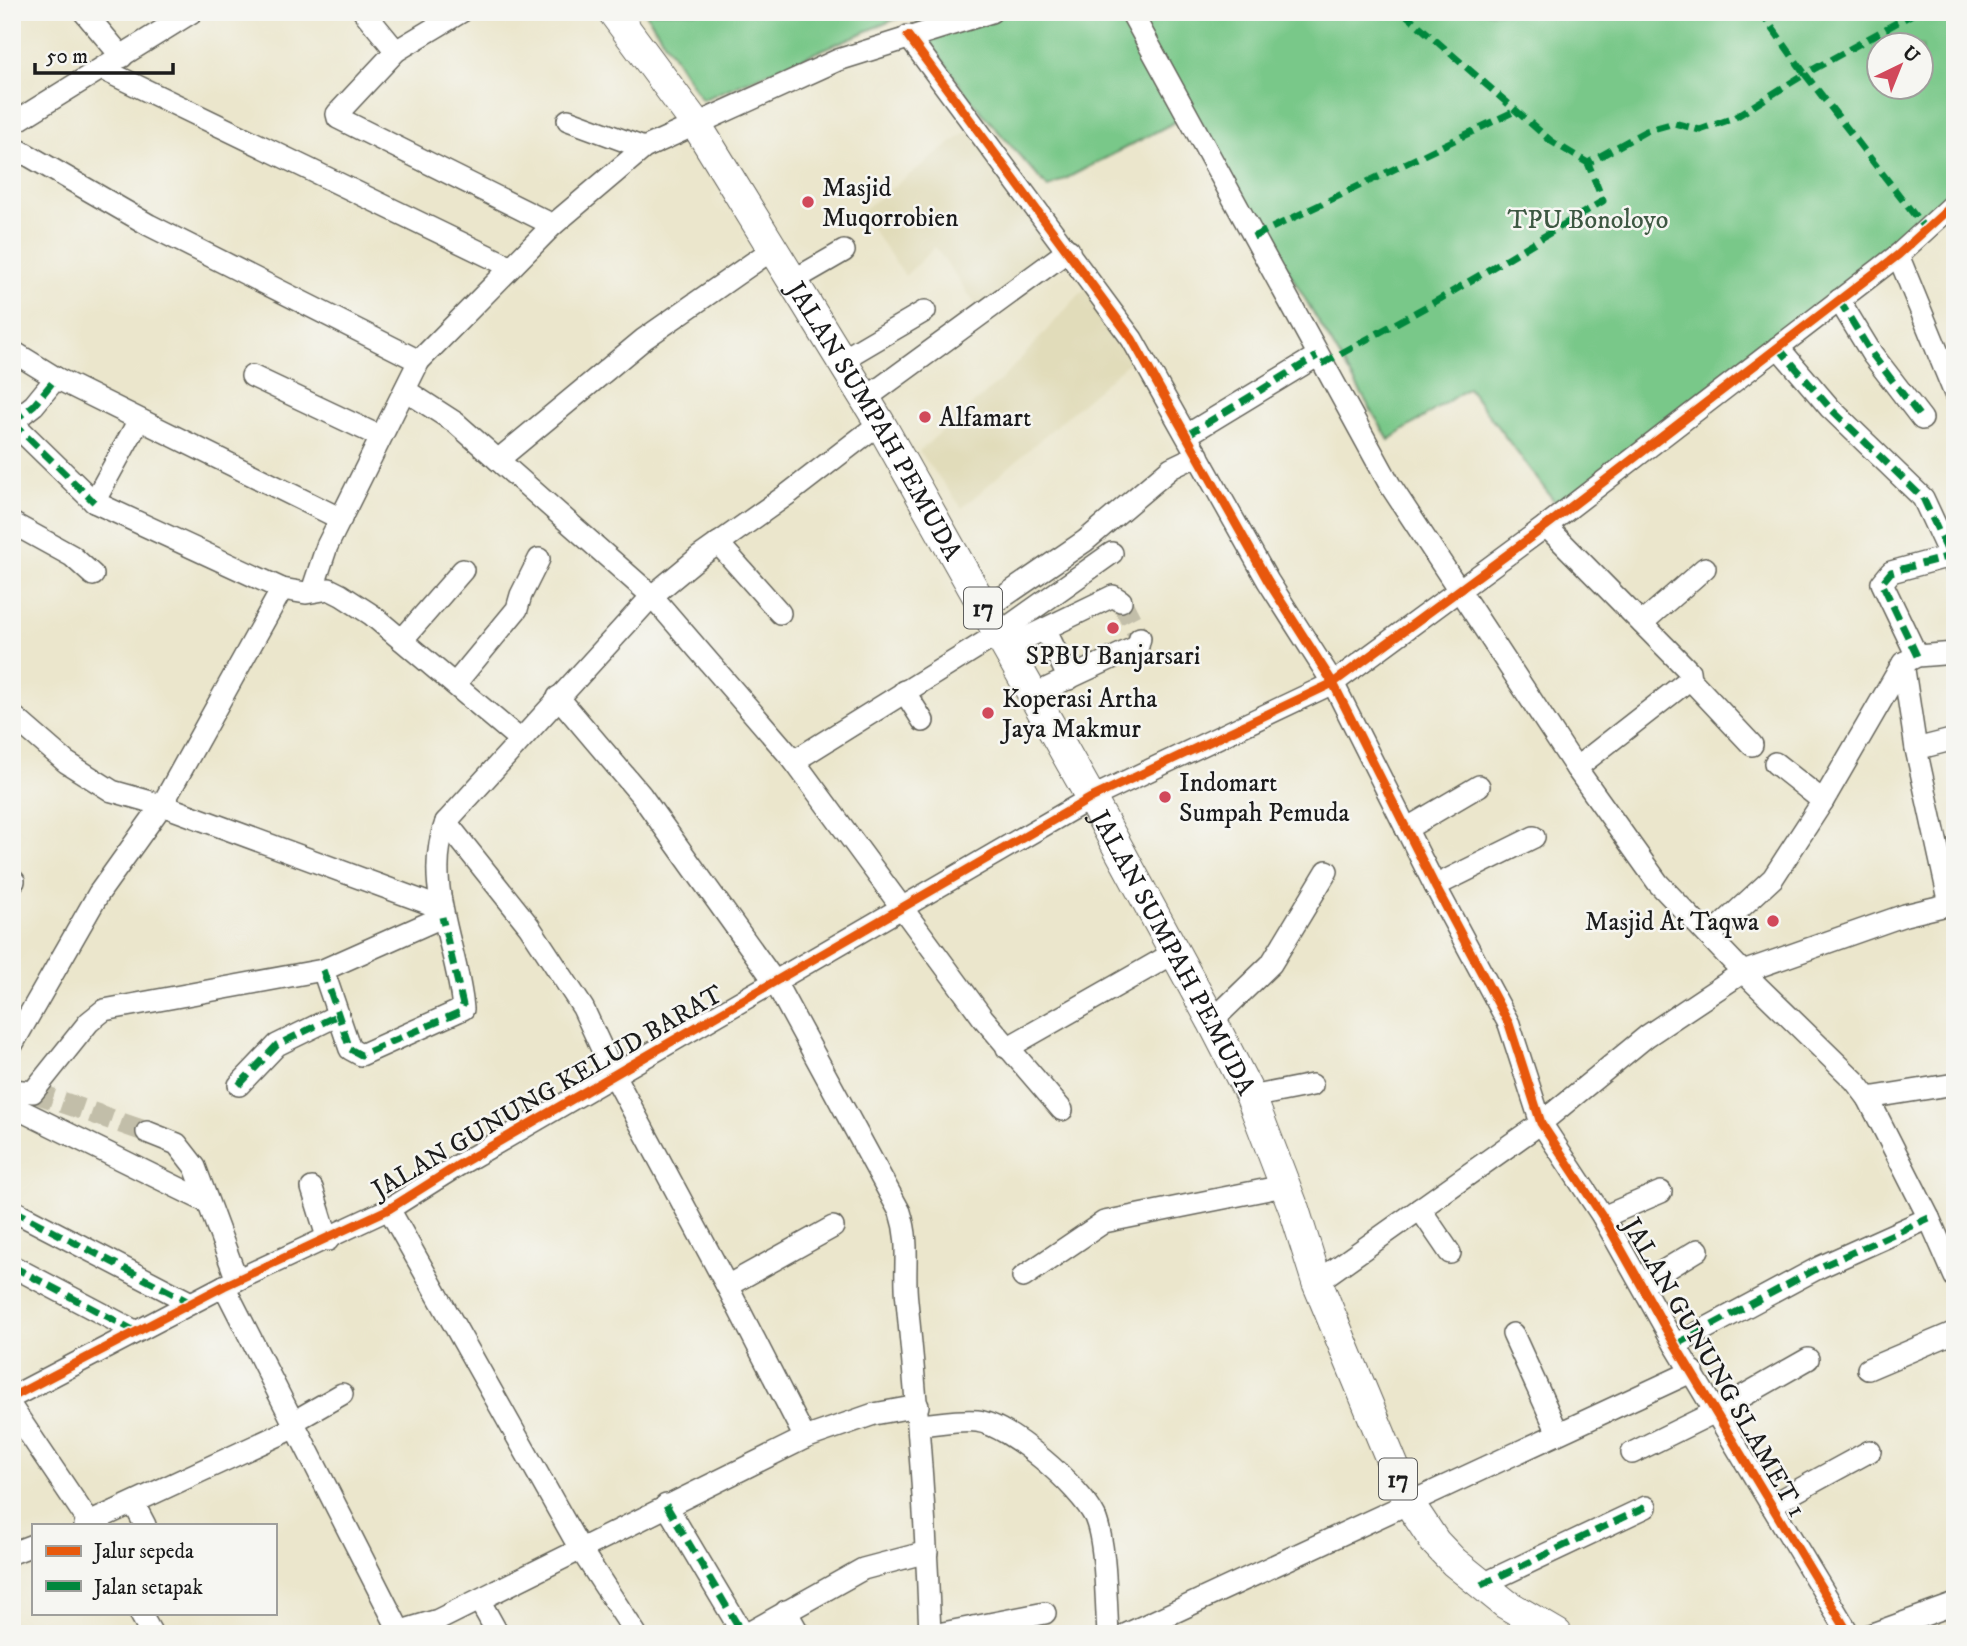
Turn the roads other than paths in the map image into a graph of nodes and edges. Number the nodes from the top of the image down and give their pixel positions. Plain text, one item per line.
1 (84, 12) edge
2 (192, 12) edge
3 (364, 12) edge
4 (461, 12) edge
5 (991, 12) edge
6 (1132, 12) edge
7 (613, 13) edge
8 (908, 36) junction
9 (396, 51) junction
10 (122, 57) junction
11 (102, 69) junction
12 (568, 120) dead end
13 (12, 124) edge
14 (696, 124) junction
15 (12, 146) edge
16 (644, 148) junction
17 (1955, 203) edge
18 (553, 225) junction
19 (773, 249) junction
20 (1069, 250) junction
21 (844, 251) dead end
22 (1898, 255) junction
23 (510, 267) junction
24 (792, 281) junction
25 (1839, 300) junction
26 (925, 311) dead end
27 (1779, 348) junction
28 (12, 351) edge
29 (1317, 356) junction
30 (419, 361) junction
31 (840, 361) junction
32 (252, 376) dead end
33 (56, 378) junction
34 (1953, 389) edge
35 (405, 390) junction
36 (872, 411) junction
37 (1922, 419) dead end
38 (139, 420) junction
39 (12, 422) edge
40 (1186, 435) junction
41 (379, 436) junction
42 (1198, 455) junction
43 (498, 460) junction
44 (94, 502) junction
45 (341, 519) junction
46 (12, 523) edge
47 (1546, 526) junction
48 (718, 543) junction
49 (1112, 553) dead end
50 (539, 559) dead end
51 (1952, 561) edge
52 (1705, 568) dead end
53 (463, 570) dead end
54 (93, 575) dead end
55 (282, 589) junction
56 (312, 591) junction
57 (1457, 592) junction
58 (652, 596) junction
59 (1121, 601) dead end
60 (780, 613) dead end
61 (1642, 622) junction
62 (1045, 629) junction
63 (996, 631) junction
64 (1140, 638) dead end
65 (402, 640) junction
66 (1955, 653) edge
67 (1910, 659) junction
68 (1690, 678) junction
69 (1069, 679) junction
70 (1333, 683) junction
71 (455, 684) junction
72 (904, 691) junction
73 (1033, 695) junction
74 (558, 697) junction
75 (12, 715) edge
76 (923, 721) dead end
77 (519, 739) junction
78 (1955, 739) edge
79 (1752, 746) dead end
80 (1916, 749) junction
81 (794, 761) junction
82 (1775, 763) dead end
83 (1576, 768) junction
84 (1479, 786) dead end
85 (1091, 798) junction
86 (1823, 801) junction
87 (162, 805) junction
88 (446, 822) junction
89 (1406, 829) junction
90 (1534, 837) dead end
91 (1327, 871) dead end
92 (1434, 886) junction
93 (1952, 904) edge
94 (903, 908) junction
95 (441, 912) junction
96 (1710, 936) junction
97 (1174, 953) junction
98 (323, 970) junction
99 (1743, 972) junction
100 (775, 982) junction
101 (338, 1015) junction
102 (1212, 1021) junction
103 (12, 1045) edge
104 (1007, 1048) junction
105 (614, 1075) junction
106 (1955, 1084) edge
107 (239, 1085) dead end
108 (1312, 1085) dead end
109 (12, 1090) edge
110 (1251, 1097) junction
111 (1868, 1098) junction
112 (12, 1107) edge
113 (1062, 1110) dead end
114 (1541, 1123) junction
115 (146, 1132) tunnel mouth
116 (1284, 1186) junction
117 (312, 1188) dead end
118 (1661, 1192) dead end
119 (207, 1202) junction
120 (389, 1209) junction
121 (1420, 1209) junction
122 (12, 1210) edge
123 (1603, 1217) junction
124 (1929, 1218) junction
125 (833, 1227) dead end
126 (328, 1240) junction
127 (1948, 1243) edge
128 (1698, 1250) dead end
129 (1450, 1253) dead end
130 (12, 1266) edge
131 (1315, 1275) junction
132 (1023, 1277) dead end
133 (1955, 1278) edge
134 (231, 1283) junction
135 (1642, 1284) junction
136 (727, 1286) junction
137 (191, 1303) junction
138 (135, 1331) junction
139 (1955, 1332) edge
140 (1513, 1335) dead end
141 (1675, 1345) junction
142 (1808, 1359) dead end
143 (1868, 1370) dead end
144 (1693, 1371) junction
145 (342, 1394) dead end
146 (12, 1397) edge
147 (12, 1408) edge
148 (1715, 1412) junction
149 (918, 1416) junction
150 (295, 1425) junction
151 (1558, 1433) junction
152 (804, 1438) junction
153 (1870, 1451) dead end
154 (1632, 1453) dead end
155 (1409, 1503) junction
156 (134, 1504) junction
157 (666, 1505) junction
158 (1771, 1505) junction
159 (1646, 1507) dead end
160 (88, 1524) edge
161 (91, 1524) edge
162 (144, 1524) edge
163 (32, 1545) edge
164 (579, 1547) junction
165 (927, 1552) junction
166 (12, 1553) edge
167 (1481, 1585) junction
168 (1955, 1605) edge
169 (483, 1607) dead end
170 (786, 1611) junction
171 (1045, 1613) dead end
172 (141, 1614) edge
173 (397, 1632) edge
174 (152, 1634) edge
175 (498, 1634) edge
176 (636, 1634) edge
177 (745, 1634) edge
178 (799, 1634) edge
179 (930, 1634) edge
180 (938, 1634) edge
181 (1108, 1634) edge
182 (1127, 1634) edge
183 (1557, 1634) edge
184 (1849, 1634) edge
185 (1872, 1634) edge

1 - 10 street
2 - 10 street
3 - 9 street
4 - 9 street
5 - 8 street
6 - 29 street
7 - 14 highway, JALAN SUMPAH PEMUDA / 17
8 - 14 street
8 - 20 street, JALAN GUNUNG SLAMET 1
9 - 18 street
10 - 11 street
11 - 13 street
11 - 23 street
12 - 16 street
14 - 16 street
14 - 19 highway, JALAN SUMPAH PEMUDA / 17
15 - 30 street
16 - 18 street
17 - 22 street, JALAN GUNUNG KELUD BARAT
18 - 23 street
19 - 24 highway, JALAN SUMPAH PEMUDA / 17
19 - 43 street
20 - 36 street
20 - 40 street, JALAN GUNUNG SLAMET 1
21 - 24 street
22 - 25 street, JALAN GUNUNG KELUD BARAT
22 - 34 street
23 - 30 street
24 - 31 highway, JALAN SUMPAH PEMUDA / 17
25 - 27 street, JALAN GUNUNG KELUD BARAT
25 - 37 street
26 - 31 street
27 - 47 street, JALAN GUNUNG KELUD BARAT
27 - 51 street
28 - 33 street
29 - 40 street
29 - 57 street
30 - 35 street
31 - 36 highway, JALAN SUMPAH PEMUDA / 17
32 - 41 street
33 - 38 street
33 - 39 street
35 - 41 street
35 - 43 street
36 - 48 street
36 - 63 highway, JALAN SUMPAH PEMUDA / 17
38 - 44 street
38 - 45 street
39 - 44 street
40 - 42 street, JALAN GUNUNG SLAMET 1
41 - 45 street
42 - 63 street
42 - 70 street, JALAN GUNUNG SLAMET 1
43 - 58 street
44 - 55 street
45 - 56 street
46 - 54 street
47 - 57 street, JALAN GUNUNG KELUD BARAT
47 - 61 street
48 - 58 street
48 - 60 street
49 - 63 street
50 - 71 street
51 - 67 street
52 - 61 street
53 - 65 street
55 - 56 street
55 - 87 street
56 - 65 street
57 - 70 street, JALAN GUNUNG KELUD BARAT
57 - 83 street
58 - 74 street
58 - 81 street
59 - 62 street
61 - 68 street
62 - 63 street
62 - 69 street
63 - 72 street
63 - 73 highway, JALAN SUMPAH PEMUDA / 17
64 - 69 street
65 - 71 street
66 - 67 street
67 - 80 street
67 - 86 street
68 - 79 street
68 - 83 street
69 - 73 street
70 - 85 street, JALAN GUNUNG KELUD BARAT
70 - 89 street, JALAN GUNUNG SLAMET 1
71 - 77 street
72 - 76 street
72 - 81 street
73 - 85 highway, JALAN SUMPAH PEMUDA / 17
74 - 77 street
74 - 100 street
75 - 87 street
77 - 88 street
78 - 80 street
80 - 93 street
81 - 94 street
82 - 86 street
83 - 96 street
84 - 89 street
85 - 94 street, JALAN GUNUNG KELUD BARAT
85 - 97 highway, JALAN SUMPAH PEMUDA / 17
86 - 96 street
87 - 95 street
87 - 103 street
88 - 95 street
88 - 105 street
89 - 92 street, JALAN GUNUNG SLAMET 1
90 - 92 street
91 - 102 street
92 - 114 street, JALAN GUNUNG SLAMET 1
93 - 99 street
94 - 100 street, JALAN GUNUNG KELUD BARAT
94 - 104 street
95 - 98 street
95 - 101 street
96 - 99 street
97 - 102 highway, JALAN SUMPAH PEMUDA / 17
97 - 104 street
98 - 101 street
98 - 109 street
99 - 111 street
99 - 114 street
100 - 105 street, JALAN GUNUNG KELUD BARAT
100 - 149 street
101 - 107 street
102 - 110 highway, JALAN SUMPAH PEMUDA / 17
104 - 113 street
105 - 120 street, JALAN GUNUNG KELUD BARAT
105 - 136 street
106 - 111 street
108 - 110 street
110 - 116 highway, JALAN SUMPAH PEMUDA / 17
111 - 124 street
112 - 119 street
114 - 121 street
114 - 123 street, JALAN GUNUNG SLAMET 1
115 - 119 street
116 - 131 highway, JALAN SUMPAH PEMUDA / 17
116 - 132 street
117 - 126 street
118 - 123 street
119 - 134 street
120 - 126 street, JALAN GUNUNG KELUD BARAT
120 - 164 street
121 - 129 street
121 - 131 street
122 - 137 street
123 - 135 street, JALAN GUNUNG SLAMET 1
124 - 127 street
124 - 141 street
125 - 136 street
126 - 134 street, JALAN GUNUNG KELUD BARAT
127 - 133 street
128 - 135 street
130 - 138 street
131 - 155 highway, JALAN SUMPAH PEMUDA / 17
134 - 137 street, JALAN GUNUNG KELUD BARAT
134 - 150 street
135 - 141 street, JALAN GUNUNG SLAMET 1
136 - 152 street
137 - 138 street, JALAN GUNUNG KELUD BARAT
138 - 146 street, JALAN GUNUNG KELUD BARAT
139 - 143 street
140 - 151 street
141 - 144 street, JALAN GUNUNG SLAMET 1
142 - 148 street
144 - 148 street, JALAN GUNUNG SLAMET 1
144 - 151 street
145 - 150 street
147 - 160 street
148 - 154 street
148 - 158 street, JALAN GUNUNG SLAMET 1
149 - 152 street
149 - 165 street
149 - 181 street
150 - 156 street
150 - 173 street
151 - 155 street
152 - 157 street
153 - 158 street
155 - 167 highway, JALAN SUMPAH PEMUDA / 17
155 - 182 street
156 - 161 street
156 - 162 street
157 - 164 street
157 - 177 street
158 - 184 street, JALAN GUNUNG SLAMET 1
159 - 167 street
163 - 166 street
164 - 173 street
164 - 176 street
165 - 170 street
165 - 179 street
167 - 183 highway, JALAN SUMPAH PEMUDA / 17
168 - 185 street
169 - 175 street
170 - 177 street
170 - 178 street
171 - 180 street
172 - 174 street

